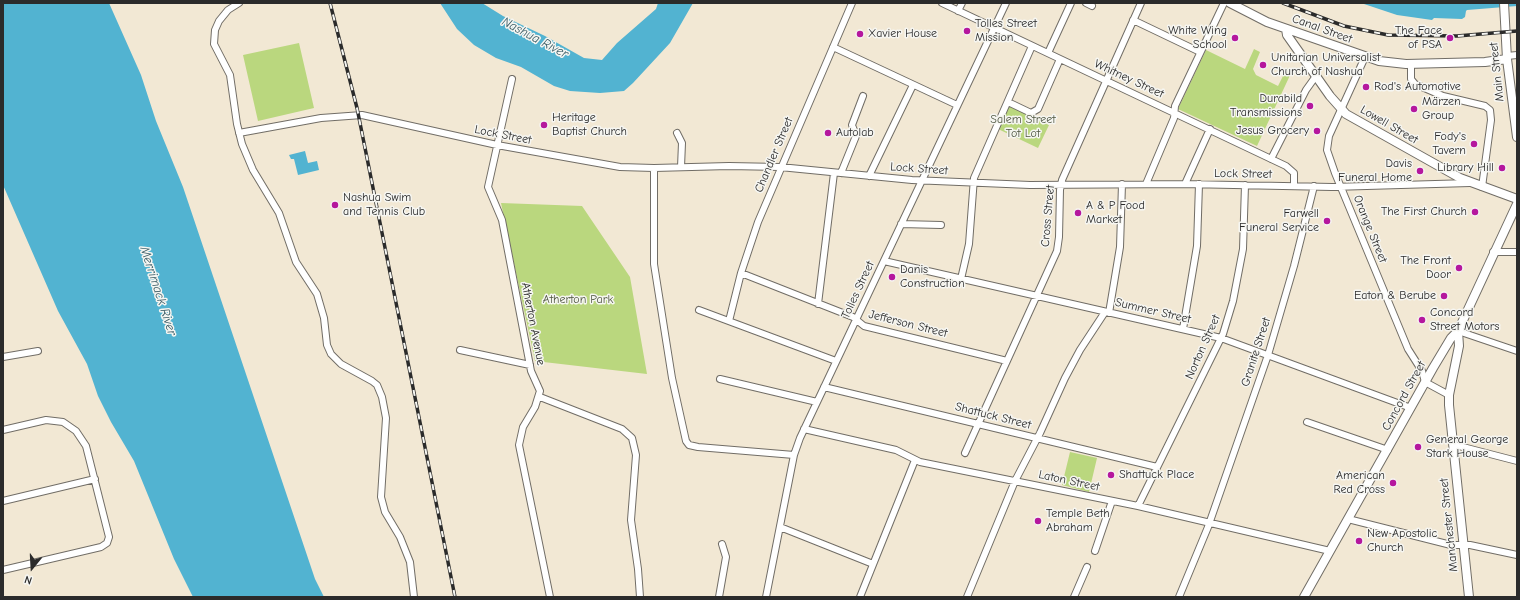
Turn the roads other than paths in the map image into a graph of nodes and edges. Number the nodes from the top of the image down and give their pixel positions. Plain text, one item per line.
1 (239, 3) edge
2 (852, 3) edge
3 (942, 3) edge
4 (962, 3) edge
5 (1006, 3) edge
6 (1071, 3) edge
7 (1141, 3) edge
8 (1224, 3) edge
9 (1233, 4) edge
10 (1504, 7) edge
11 (958, 11) junction
12 (1133, 20) junction
13 (994, 28) junction
14 (1286, 29) junction
15 (833, 46) junction
16 (1032, 46) junction
17 (1200, 52) junction
18 (1048, 54) junction
19 (1517, 55) edge
20 (1365, 57) junction
21 (1507, 57) junction
22 (1060, 59) junction
23 (1411, 64) junction
24 (1316, 76) junction
25 (512, 79) dead end
26 (1106, 80) junction
27 (914, 85) junction
28 (863, 96) dead end
29 (1008, 102) junction
30 (957, 105) junction
31 (1342, 110) junction
32 (1174, 112) junction
33 (1516, 118) edge
34 (1210, 129) junction
35 (239, 133) junction
36 (677, 133) dead end
37 (1517, 137) edge
38 (497, 145) junction
39 (1272, 159) junction
40 (681, 167) junction
41 (780, 167) junction
42 (654, 168) junction
43 (837, 173) junction
44 (869, 176) junction
45 (922, 181) junction
46 (972, 183) junction
47 (1470, 183) junction
48 (1122, 184) junction
49 (1146, 184) junction
50 (1185, 184) junction
51 (1199, 184) junction
52 (1060, 185) junction
53 (1245, 185) junction
54 (1294, 185) junction
55 (1314, 186) junction
56 (1341, 186) junction
57 (1482, 187) junction
58 (1517, 200) edge
59 (1517, 204) edge
60 (901, 224) junction
61 (941, 225) dead end
62 (1493, 252) junction
63 (1517, 252) edge
64 (884, 261) junction
65 (741, 273) junction
66 (961, 279) junction
67 (1036, 297) junction
68 (818, 304) junction
69 (699, 310) dead end
70 (1107, 312) junction
71 (856, 320) junction
72 (729, 321) junction
73 (1183, 329) junction
74 (1458, 331) junction
75 (1221, 338) junction
76 (460, 350) dead end
77 (38, 351) dead end
78 (1517, 351) edge
79 (1268, 355) junction
80 (3, 357) edge
81 (836, 361) junction
82 (1007, 361) junction
83 (530, 366) junction
84 (720, 379) dead end
85 (1425, 382) junction
86 (824, 387) junction
87 (1449, 395) junction
88 (540, 396) junction
89 (817, 402) junction
90 (1411, 408) junction
91 (1307, 422) dead end
92 (979, 424) junction
93 (804, 429) junction
94 (3, 430) edge
95 (1037, 438) junction
96 (1452, 446) junction
97 (1388, 450) junction
98 (965, 453) dead end
99 (794, 455) junction
100 (915, 460) junction
101 (1517, 461) edge
102 (1157, 468) junction
103 (94, 479) junction
104 (1015, 481) junction
105 (3, 501) edge
106 (1112, 501) junction
107 (1138, 506) junction
108 (1348, 519) junction
109 (1209, 522) junction
110 (780, 527) junction
111 (722, 544) dead end
112 (1463, 545) junction
113 (1095, 551) dead end
114 (1330, 551) junction
115 (1517, 556) edge
116 (873, 564) junction
117 (1087, 567) dead end
118 (3, 570) edge
119 (414, 597) edge
120 (550, 597) edge
121 (640, 597) edge
122 (719, 597) edge
123 (766, 597) edge
124 (860, 597) edge
125 (967, 597) edge
126 (1074, 597) edge
127 (1179, 597) edge
128 (1304, 597) edge
129 (1469, 597) edge

1 - 35 street
2 - 15 street, Chandler Street
3 - 11 street, Whitney Street
4 - 11 street
5 - 13 street, Tolles Street
6 - 18 street
7 - 12 street, Cross Street
8 - 17 street
9 - 14 street, Canal Street
10 - 21 street, Main Street
11 - 13 street, Whitney Street
12 - 17 street
12 - 26 street, Cross Street
13 - 16 street, Whitney Street
13 - 30 street, Tolles Street
14 - 20 street, Canal Street
14 - 24 street, Lowell Street
15 - 27 street
15 - 41 street, Chandler Street
16 - 18 street, Whitney Street
16 - 29 street
17 - 32 street
18 - 22 street, Whitney Street
19 - 21 street
20 - 23 street, Canal Street
20 - 31 street, Orange Street
21 - 23 street, Canal Street
21 - 33 street, Main Street
22 - 26 street, Whitney Street
22 - 29 street
23 - 57 street
24 - 31 street, Lowell Street
24 - 39 street
25 - 38 street, Atherton Avenue
26 - 32 street, Whitney Street
26 - 52 street, Cross Street
27 - 30 street
27 - 44 street
28 - 43 street
29 - 46 street
30 - 45 street, Tolles Street
31 - 47 street, Lowell Street
31 - 56 street, Orange Street
32 - 34 street, Whitney Street
32 - 49 street
33 - 37 street, Main Street
34 - 39 street, Whitney Street
34 - 50 street
35 - 38 street, Lock Street
35 - 119 street
36 - 40 street
38 - 42 street, Lock Street
38 - 83 street, Atherton Avenue
39 - 54 street, Whitney Street
40 - 41 street, Lock Street
40 - 42 street, Lock Street
41 - 43 street, Lock Street
41 - 65 street, Chandler Street
42 - 99 street
43 - 44 street, Lock Street
43 - 68 street
44 - 45 street, Lock Street
45 - 46 street, Lock Street
45 - 60 street, Tolles Street
46 - 52 street, Lock Street
46 - 66 street
47 - 56 street, Lock Street
47 - 57 street, Lowell Street
48 - 49 street, Lock Street
48 - 52 street, Lock Street
48 - 70 street
49 - 50 street, Lock Street
50 - 51 street, Lock Street
51 - 53 street, Lock Street
51 - 73 street
52 - 67 street, Cross Street
53 - 54 street, Lock Street
53 - 75 street, Norton Street
54 - 55 street, Lock Street
55 - 56 street, Lock Street
55 - 79 street, Granite Street
56 - 85 street, Orange Street
57 - 58 street, Lowell Street
59 - 62 street, Concord Street
60 - 61 street
60 - 64 street, Tolles Street
62 - 63 street
62 - 74 street, Concord Street
64 - 66 street, Summer Street
64 - 71 street, Tolles Street
65 - 68 street, Jefferson Street
65 - 72 street, Chandler Street
66 - 67 street, Summer Street
67 - 70 street, Summer Street
67 - 82 street, Cross Street
68 - 71 street, Jefferson Street
69 - 72 street
70 - 73 street, Summer Street
70 - 95 street
71 - 81 street, Tolles Street
71 - 82 street, Jefferson Street
72 - 81 street
73 - 75 street, Summer Street
74 - 78 street
74 - 85 street, Concord Street
74 - 87 street, Manchester Street
75 - 79 street, Summer Street
75 - 102 street, Norton Street
76 - 83 street
77 - 80 street
79 - 90 street, Summer Street
79 - 109 street, Granite Street
81 - 86 street, Tolles Street
82 - 92 street, Cross Street
83 - 88 street, Atherton Avenue
84 - 89 street
85 - 87 street
85 - 90 street, Concord Street
86 - 89 street, Tolles Street
86 - 92 street, Shattuck Street
87 - 96 street, Manchester Street
88 - 120 street
88 - 121 street
89 - 93 street, Tolles Street
90 - 97 street, Concord Street
91 - 97 street
92 - 95 street, Shattuck Street
92 - 98 street, Cross Street
93 - 99 street, Tolles Street
93 - 100 street, Laton Street
94 - 103 street
95 - 102 street, Shattuck Street
95 - 104 street
96 - 101 street
96 - 112 street, Manchester Street
97 - 108 street, Concord Street
99 - 110 street, Tolles Street
100 - 104 street, Laton Street
100 - 116 street
102 - 107 street, Norton Street
103 - 105 street
103 - 118 street
104 - 106 street, Laton Street
104 - 125 street
106 - 107 street, Laton Street
106 - 113 street
107 - 109 street, Laton Street
108 - 112 street
108 - 114 street, Concord Street
109 - 114 street, Laton Street
109 - 127 street, Granite Street
110 - 116 street
110 - 123 street, Tolles Street
111 - 122 street
112 - 115 street
112 - 129 street, Manchester Street
114 - 128 street, Concord Street
116 - 124 street
117 - 126 street

